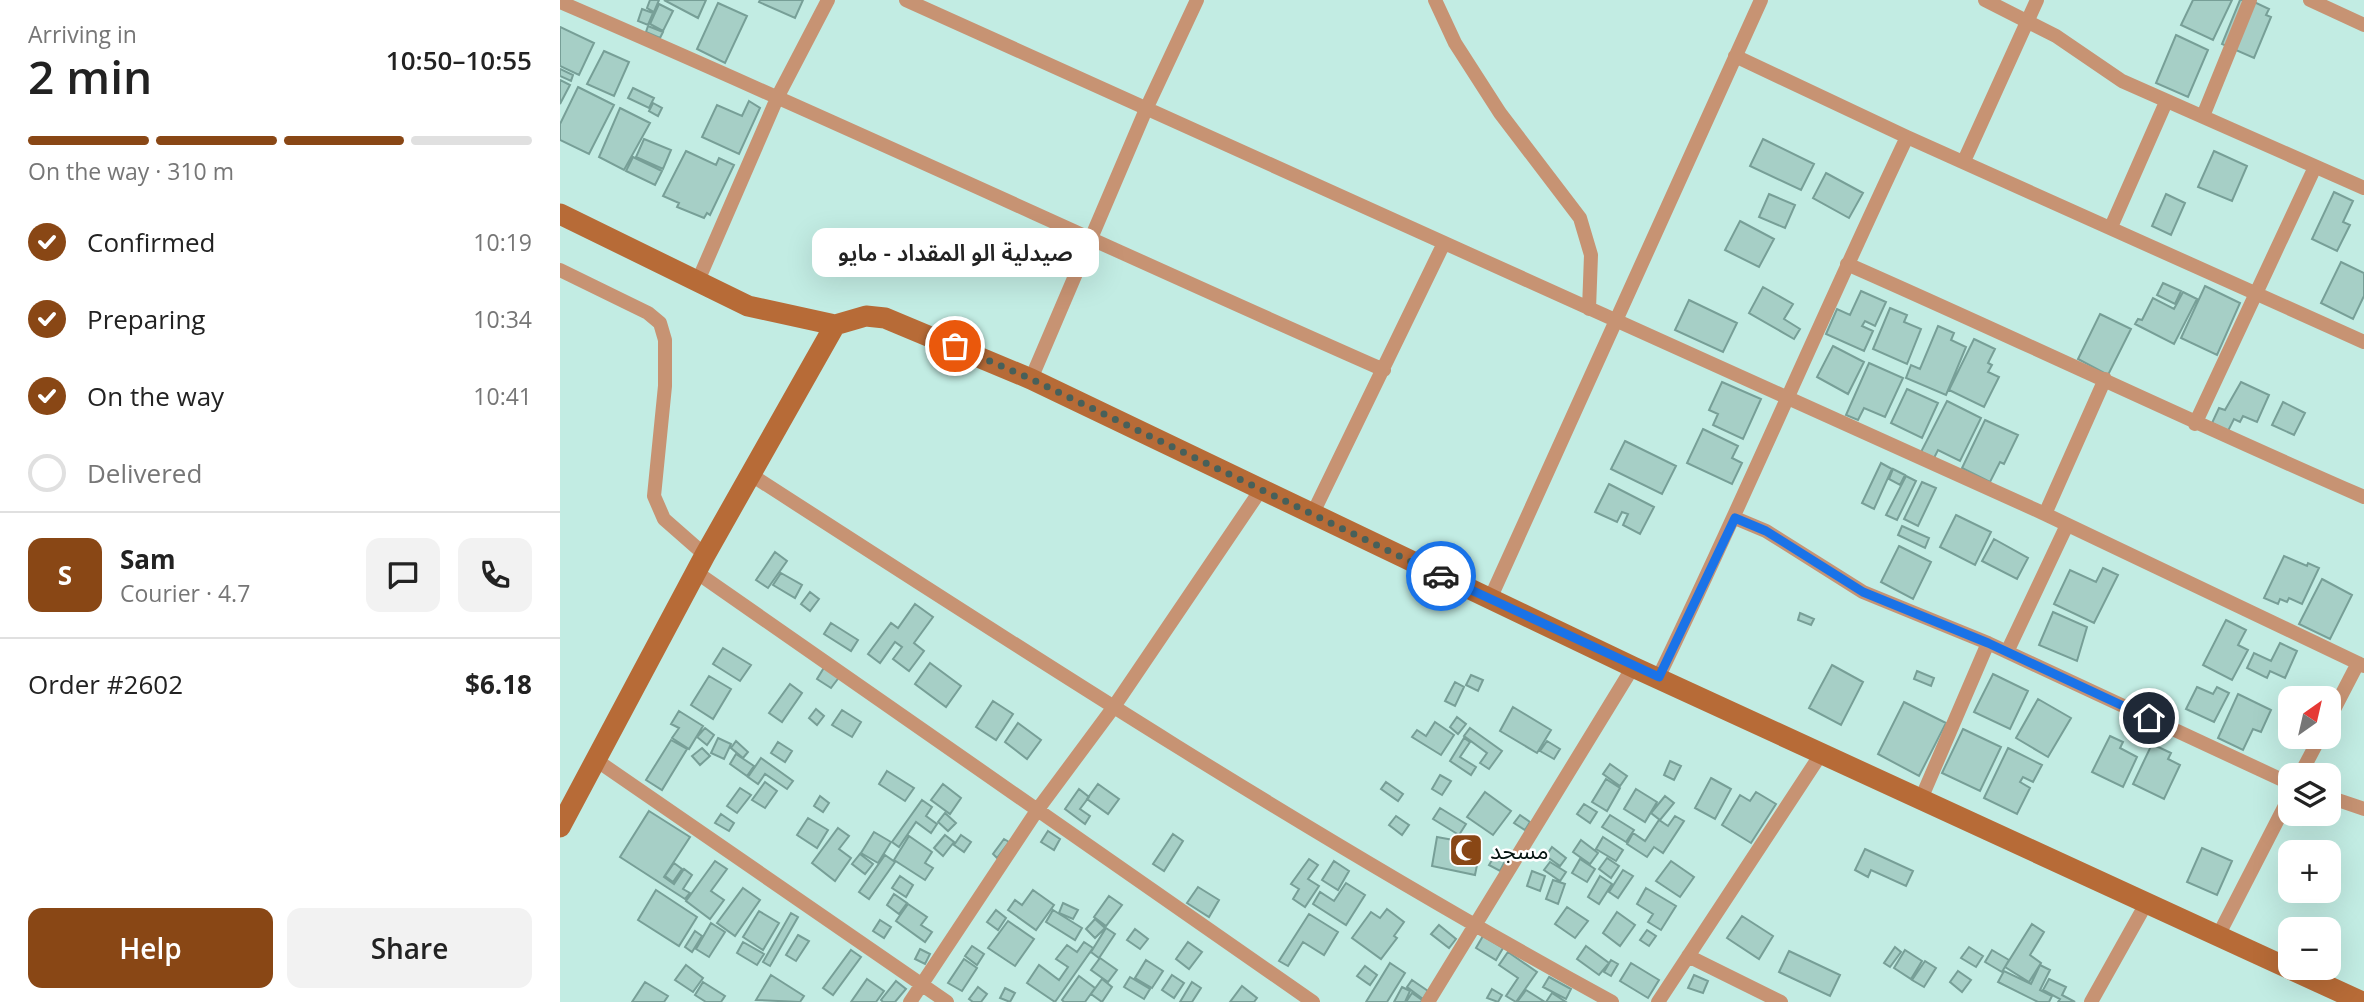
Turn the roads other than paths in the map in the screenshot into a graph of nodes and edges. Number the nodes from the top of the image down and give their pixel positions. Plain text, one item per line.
1 (828, 0) edge
2 (906, 0) edge
3 (1197, 0) edge
4 (1435, 0) edge
5 (1761, 0) edge
6 (1985, 0) edge
7 (2036, 0) edge
8 (2250, 0) edge
9 (2310, 0) edge
10 (560, 2) edge
11 (2027, 19) junction
12 (2364, 24) edge
13 (1735, 56) junction
14 (778, 96) junction
15 (2165, 102) junction
16 (1147, 107) junction
17 (2203, 116) junction
18 (1907, 137) junction
19 (1964, 161) junction
20 (2315, 167) junction
21 (2363, 186) edge
22 (560, 214) edge
23 (2111, 227) junction
24 (1092, 241) junction
25 (1444, 243) junction
26 (1847, 264) junction
27 (560, 270) edge
28 (697, 283) junction
29 (2256, 292) junction
30 (1589, 309) junction
31 (1614, 320) junction
32 (835, 325) junction
33 (2364, 342) edge
34 (1384, 370) junction
35 (1031, 379) junction
36 (2105, 379) junction
37 (1787, 399) junction
38 (2195, 424) junction
39 (750, 474) junction
40 (1260, 491) junction
41 (2364, 497) edge
42 (2045, 514) junction
43 (1312, 515) junction
44 (1735, 518) junction
45 (2067, 525) junction
46 (700, 564) junction
47 (1490, 599) junction
48 (1988, 643) junction
49 (2007, 652) junction
50 (2361, 665) edge
51 (1633, 667) junction
52 (1659, 677) junction
53 (2342, 697) edge
54 (1112, 708) junction
55 (1821, 754) junction
56 (596, 760) junction
57 (2278, 778) edge
58 (1921, 799) junction
59 (2341, 801) edge
60 (1038, 809) junction
61 (2364, 809) edge
62 (563, 816) edge
63 (2278, 819) edge
64 (2147, 902) junction
65 (1472, 926) junction
66 (2218, 934) junction
67 (1688, 956) junction
68 (922, 984) junction
69 (910, 1002) edge
70 (947, 1002) edge
71 (1313, 1002) edge
72 (1428, 1002) edge
73 (1612, 1002) edge
74 (1658, 1002) edge
75 (1781, 1002) edge
76 (2091, 1002) edge
77 (2362, 1002) edge

1 - 14 street
2 - 16 street
3 - 16 street
4 - 30 street
5 - 13 street
6 - 11 street
7 - 11 street
8 - 17 street
9 - 12 street
10 - 14 street
11 - 15 street
11 - 19 street
13 - 18 street
13 - 31 street
14 - 24 street
14 - 28 street
15 - 17 street
15 - 23 street
16 - 24 street
16 - 25 street
17 - 20 street
18 - 19 street
18 - 26 street
19 - 23 street
20 - 21 street
20 - 29 street
22 - 28 street
23 - 29 street
24 - 34 street
24 - 35 street
25 - 30 street
25 - 34 street
26 - 36 street
26 - 37 street
27 - 46 street
28 - 32 street
29 - 33 street
29 - 38 street
30 - 31 street
31 - 37 street
31 - 47 street
32 - 35 street
32 - 39 street
34 - 43 street
35 - 40 street
36 - 38 street
36 - 42 street
37 - 42 street
37 - 44 street
38 - 41 street
39 - 46 street
39 - 54 street
40 - 43 street
40 - 54 street
42 - 45 street
43 - 47 street
44 - 48 street
44 - 52 street
45 - 49 street
45 - 50 street
46 - 56 street
46 - 60 street
47 - 51 street
48 - 49 street
48 - 58 street
49 - 57 street
50 - 53 street
51 - 52 street
51 - 65 street
52 - 55 street
54 - 60 street
54 - 65 street
55 - 58 street
55 - 67 street
56 - 62 street
56 - 68 street
58 - 64 street
59 - 61 street
60 - 68 street
60 - 71 street
63 - 66 street
64 - 66 street
64 - 76 street
65 - 72 street
65 - 73 street
66 - 77 street
67 - 74 street
67 - 75 street
68 - 69 street
68 - 70 street

